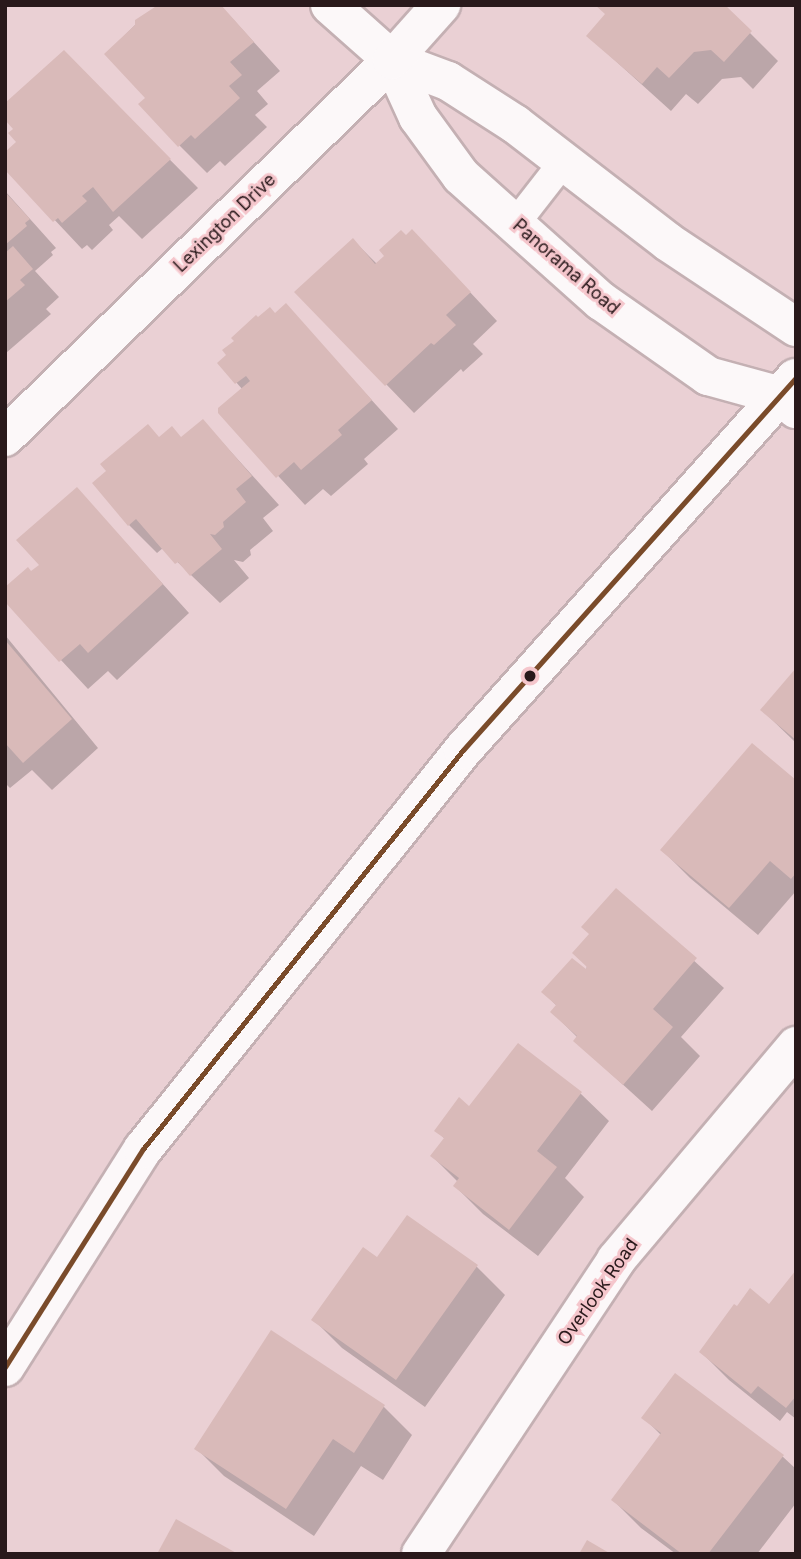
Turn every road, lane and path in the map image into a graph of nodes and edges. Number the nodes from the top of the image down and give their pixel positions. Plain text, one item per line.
1 (330, 5) edge
2 (441, 5) edge
3 (392, 60) junction
4 (564, 161) junction
5 (515, 224) junction
6 (796, 327) edge
7 (791, 394) edge
8 (5, 437) edge
9 (796, 1046) edge
10 (5, 1367) edge
11 (421, 1554) edge

1 - 3 street, Panorama Road
2 - 3 street, Lexington Drive
3 - 4 street, Panorama Road
3 - 5 street, Panorama Road
3 - 8 street, Lexington Drive
4 - 5 lane
4 - 6 street, Panorama Road
5 - 7 street, Panorama Road
7 - 10 street
9 - 11 street, Overlook Road

